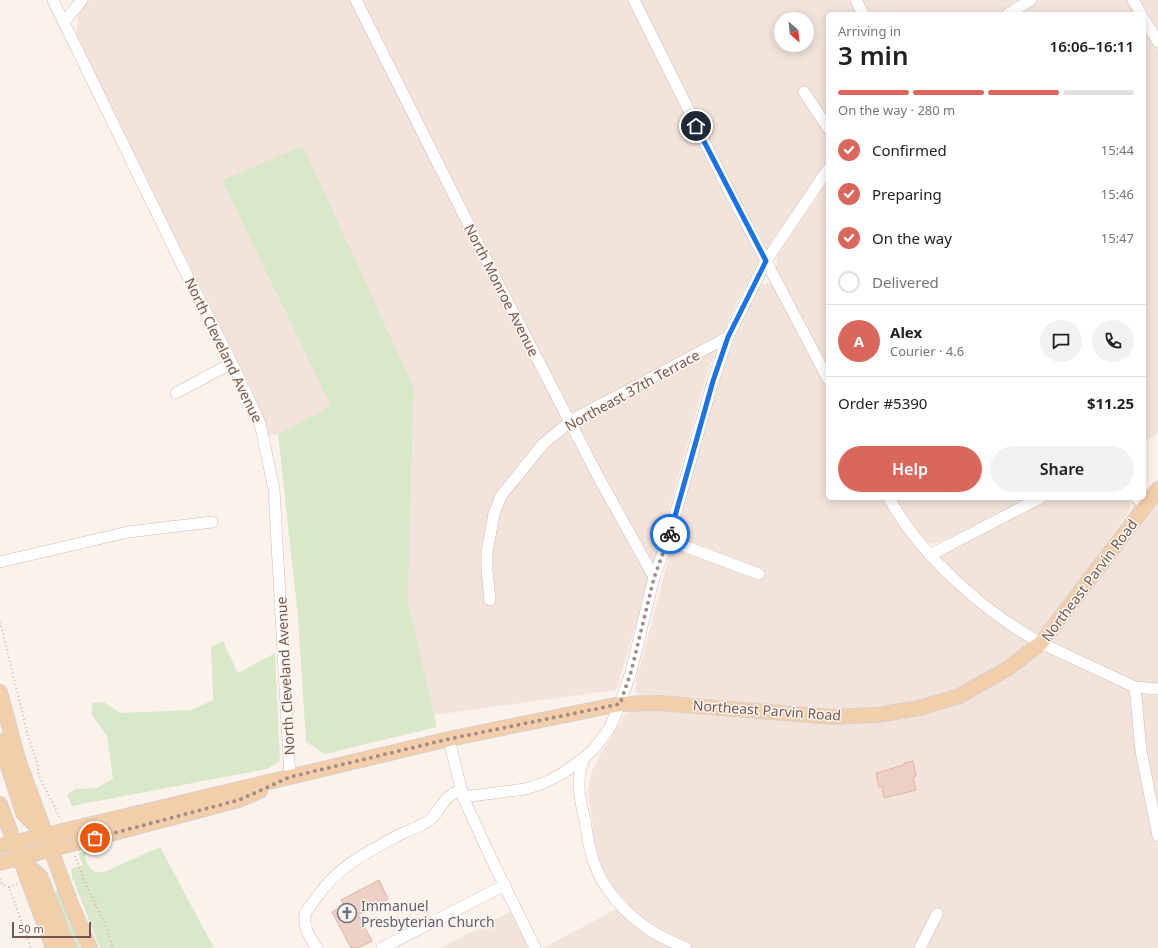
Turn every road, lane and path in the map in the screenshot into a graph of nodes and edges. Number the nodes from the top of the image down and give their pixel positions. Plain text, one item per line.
1 (53, 0) edge
2 (82, 0) edge
3 (356, 0) edge
4 (634, 0) edge
5 (856, 0) edge
6 (1031, 0) edge
7 (1133, 0) edge
8 (862, 12) edge
9 (1011, 12) edge
10 (1140, 12) edge
11 (64, 22) junction
12 (1146, 22) edge
13 (1158, 42) edge
14 (804, 92) dead end
15 (826, 125) edge
16 (826, 172) edge
17 (766, 261) junction
18 (728, 337) junction
19 (232, 363) junction
20 (826, 375) edge
21 (176, 393) dead end
22 (570, 422) junction
23 (1158, 489) edge
24 (1146, 498) edge
25 (890, 500) edge
26 (1036, 500) edge
27 (1141, 502) edge
28 (212, 522) dead end
29 (668, 540) junction
30 (930, 555) junction
31 (0, 562) edge
32 (759, 574) dead end
33 (654, 578) junction
34 (490, 600) dead end
35 (0, 622) edge
36 (1041, 643) junction
37 (1135, 688) junction
38 (1158, 689) edge
39 (0, 692) edge
40 (620, 704) junction
41 (449, 739) junction
42 (0, 741) edge
43 (584, 758) junction
44 (290, 777) junction
45 (462, 794) junction
46 (0, 804) edge
47 (65, 831) junction
48 (46, 835) junction
49 (1158, 836) edge
50 (5, 845) edge
51 (68, 846) junction
52 (51, 850) junction
53 (19, 858) junction
54 (0, 863) edge
55 (0, 879) edge
56 (504, 885) junction
57 (937, 914) dead end
58 (31, 948) edge
59 (53, 948) edge
60 (69, 948) edge
61 (90, 948) edge
62 (113, 948) edge
63 (317, 948) edge
64 (382, 948) edge
65 (535, 948) edge
66 (686, 948) edge
67 (920, 948) edge

1 - 11 street, North Cleveland Avenue
2 - 11 street
3 - 22 street, North Monroe Avenue
4 - 17 street
5 - 8 street
6 - 9 street
7 - 10 street
11 - 19 street, North Cleveland Avenue
12 - 13 street
14 - 15 street
16 - 17 street
17 - 18 street
17 - 20 street
18 - 22 street, Northeast 37th Terrace
18 - 29 street
19 - 21 street
19 - 44 street, North Cleveland Avenue
22 - 33 street, North Monroe Avenue
22 - 34 street, Northeast 37th Terrace
23 - 24 main road, Northeast Parvin Road
25 - 30 street
26 - 30 street
27 - 36 main road, Northeast Parvin Road
28 - 31 street
29 - 32 street
29 - 33 street
30 - 36 street
33 - 40 street
35 - 47 path
36 - 37 street
36 - 40 main road, Northeast Parvin Road
37 - 38 street
37 - 49 street
39 - 48 main road
40 - 41 main road, Northeast Parvin Road
40 - 43 street
41 - 44 main road, Northeast Parvin Road
41 - 45 street
42 - 48 main road
43 - 45 street
43 - 66 street
44 - 47 main road, Northeast Parvin Road
44 - 51 main road, Northeast Parvin Road
45 - 56 street
45 - 63 street
46 - 50 main road
47 - 48 main road, Northeast Parvin Road
48 - 50 main road, Northeast Parvin Road
48 - 51 main road
48 - 52 main road
50 - 53 main road
51 - 52 main road, Northeast Parvin Road
51 - 62 path
52 - 53 main road, Northeast Parvin Road
52 - 61 main road
53 - 54 main road, Northeast Parvin Road
53 - 59 main road
53 - 60 main road
55 - 58 path
56 - 64 street
56 - 65 street
57 - 67 street

